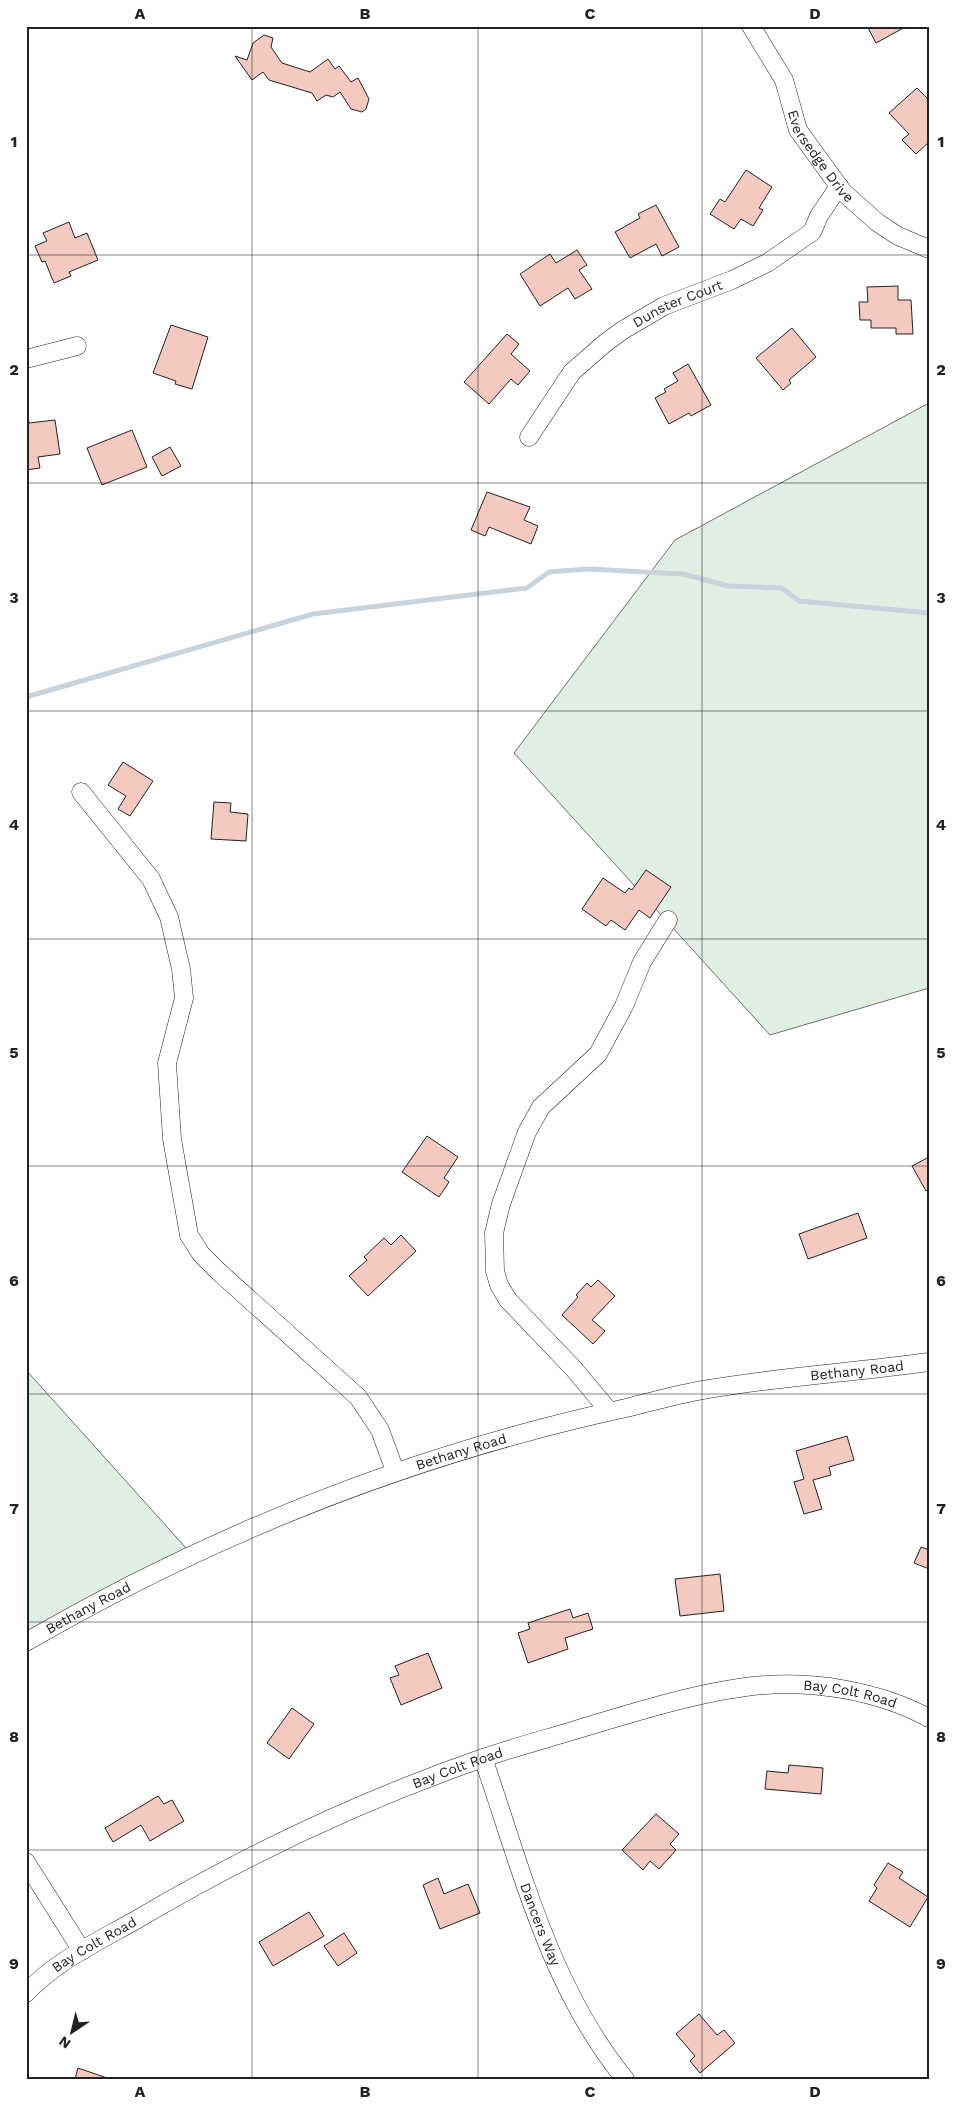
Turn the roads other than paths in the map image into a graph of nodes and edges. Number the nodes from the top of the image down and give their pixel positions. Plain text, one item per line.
1 (751, 26) edge
2 (839, 186) junction
3 (929, 249) edge
4 (77, 346) dead end
5 (26, 359) edge
6 (529, 437) dead end
7 (81, 792) dead end
8 (668, 920) dead end
9 (929, 1362) edge
10 (609, 1411) junction
11 (395, 1471) junction
12 (26, 1642) edge
13 (929, 1718) edge
14 (483, 1758) junction
15 (26, 1862) edge
16 (82, 1951) junction
17 (26, 1993) edge
18 (625, 2079) edge

1 - 2 street, Eversedge Drive
2 - 3 street, Eversedge Drive
2 - 6 street, Dunster Court
4 - 5 street
7 - 11 street
8 - 10 street
9 - 10 street, Bethany Road
10 - 11 street, Bethany Road
11 - 12 street, Bethany Road
13 - 14 street, Bay Colt Road
14 - 16 street, Bay Colt Road
14 - 18 street, Dancers Way
15 - 16 street
16 - 17 street, Bay Colt Road

